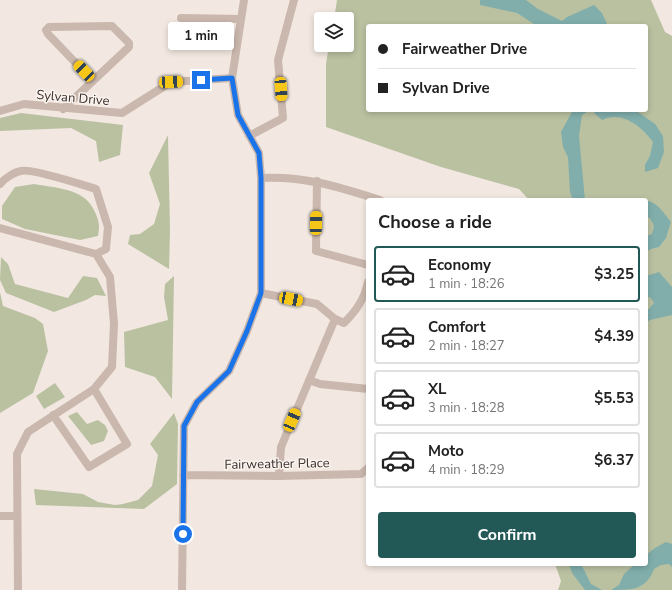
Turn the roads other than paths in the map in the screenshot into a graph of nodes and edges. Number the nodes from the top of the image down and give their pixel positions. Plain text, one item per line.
1 (244, 0) edge
2 (294, 0) edge
3 (181, 18) dead end
4 (241, 19) junction
5 (232, 78) junction
6 (93, 80) junction
7 (63, 109) junction
8 (0, 110) edge
9 (250, 136) junction
10 (261, 178) junction
11 (317, 181) junction
12 (0, 184) edge
13 (373, 198) edge
14 (0, 228) edge
15 (96, 254) junction
16 (366, 264) edge
17 (261, 293) junction
18 (366, 297) edge
19 (335, 320) junction
20 (309, 380) junction
21 (94, 389) junction
22 (366, 389) edge
23 (53, 414) junction
24 (366, 470) edge
25 (183, 475) junction
26 (279, 476) junction
27 (0, 516) edge
28 (17, 516) junction
29 (18, 590) edge
30 (182, 590) edge

1 - 4 street
2 - 9 street
3 - 4 street
4 - 5 street
5 - 7 street, Sylvan Drive
5 - 9 street
6 - 6 street
6 - 7 street
7 - 8 street, Sylvan Drive
9 - 10 street
10 - 11 street
10 - 17 street
11 - 13 street
11 - 16 street
12 - 15 street
14 - 15 street
15 - 21 street
17 - 19 street
17 - 25 street
18 - 19 street
19 - 20 street
20 - 22 street
20 - 26 street
21 - 23 street
21 - 23 street
23 - 28 street
24 - 26 street, Fairweather Place
25 - 26 street, Fairweather Place
25 - 30 street
27 - 28 street
28 - 29 street

